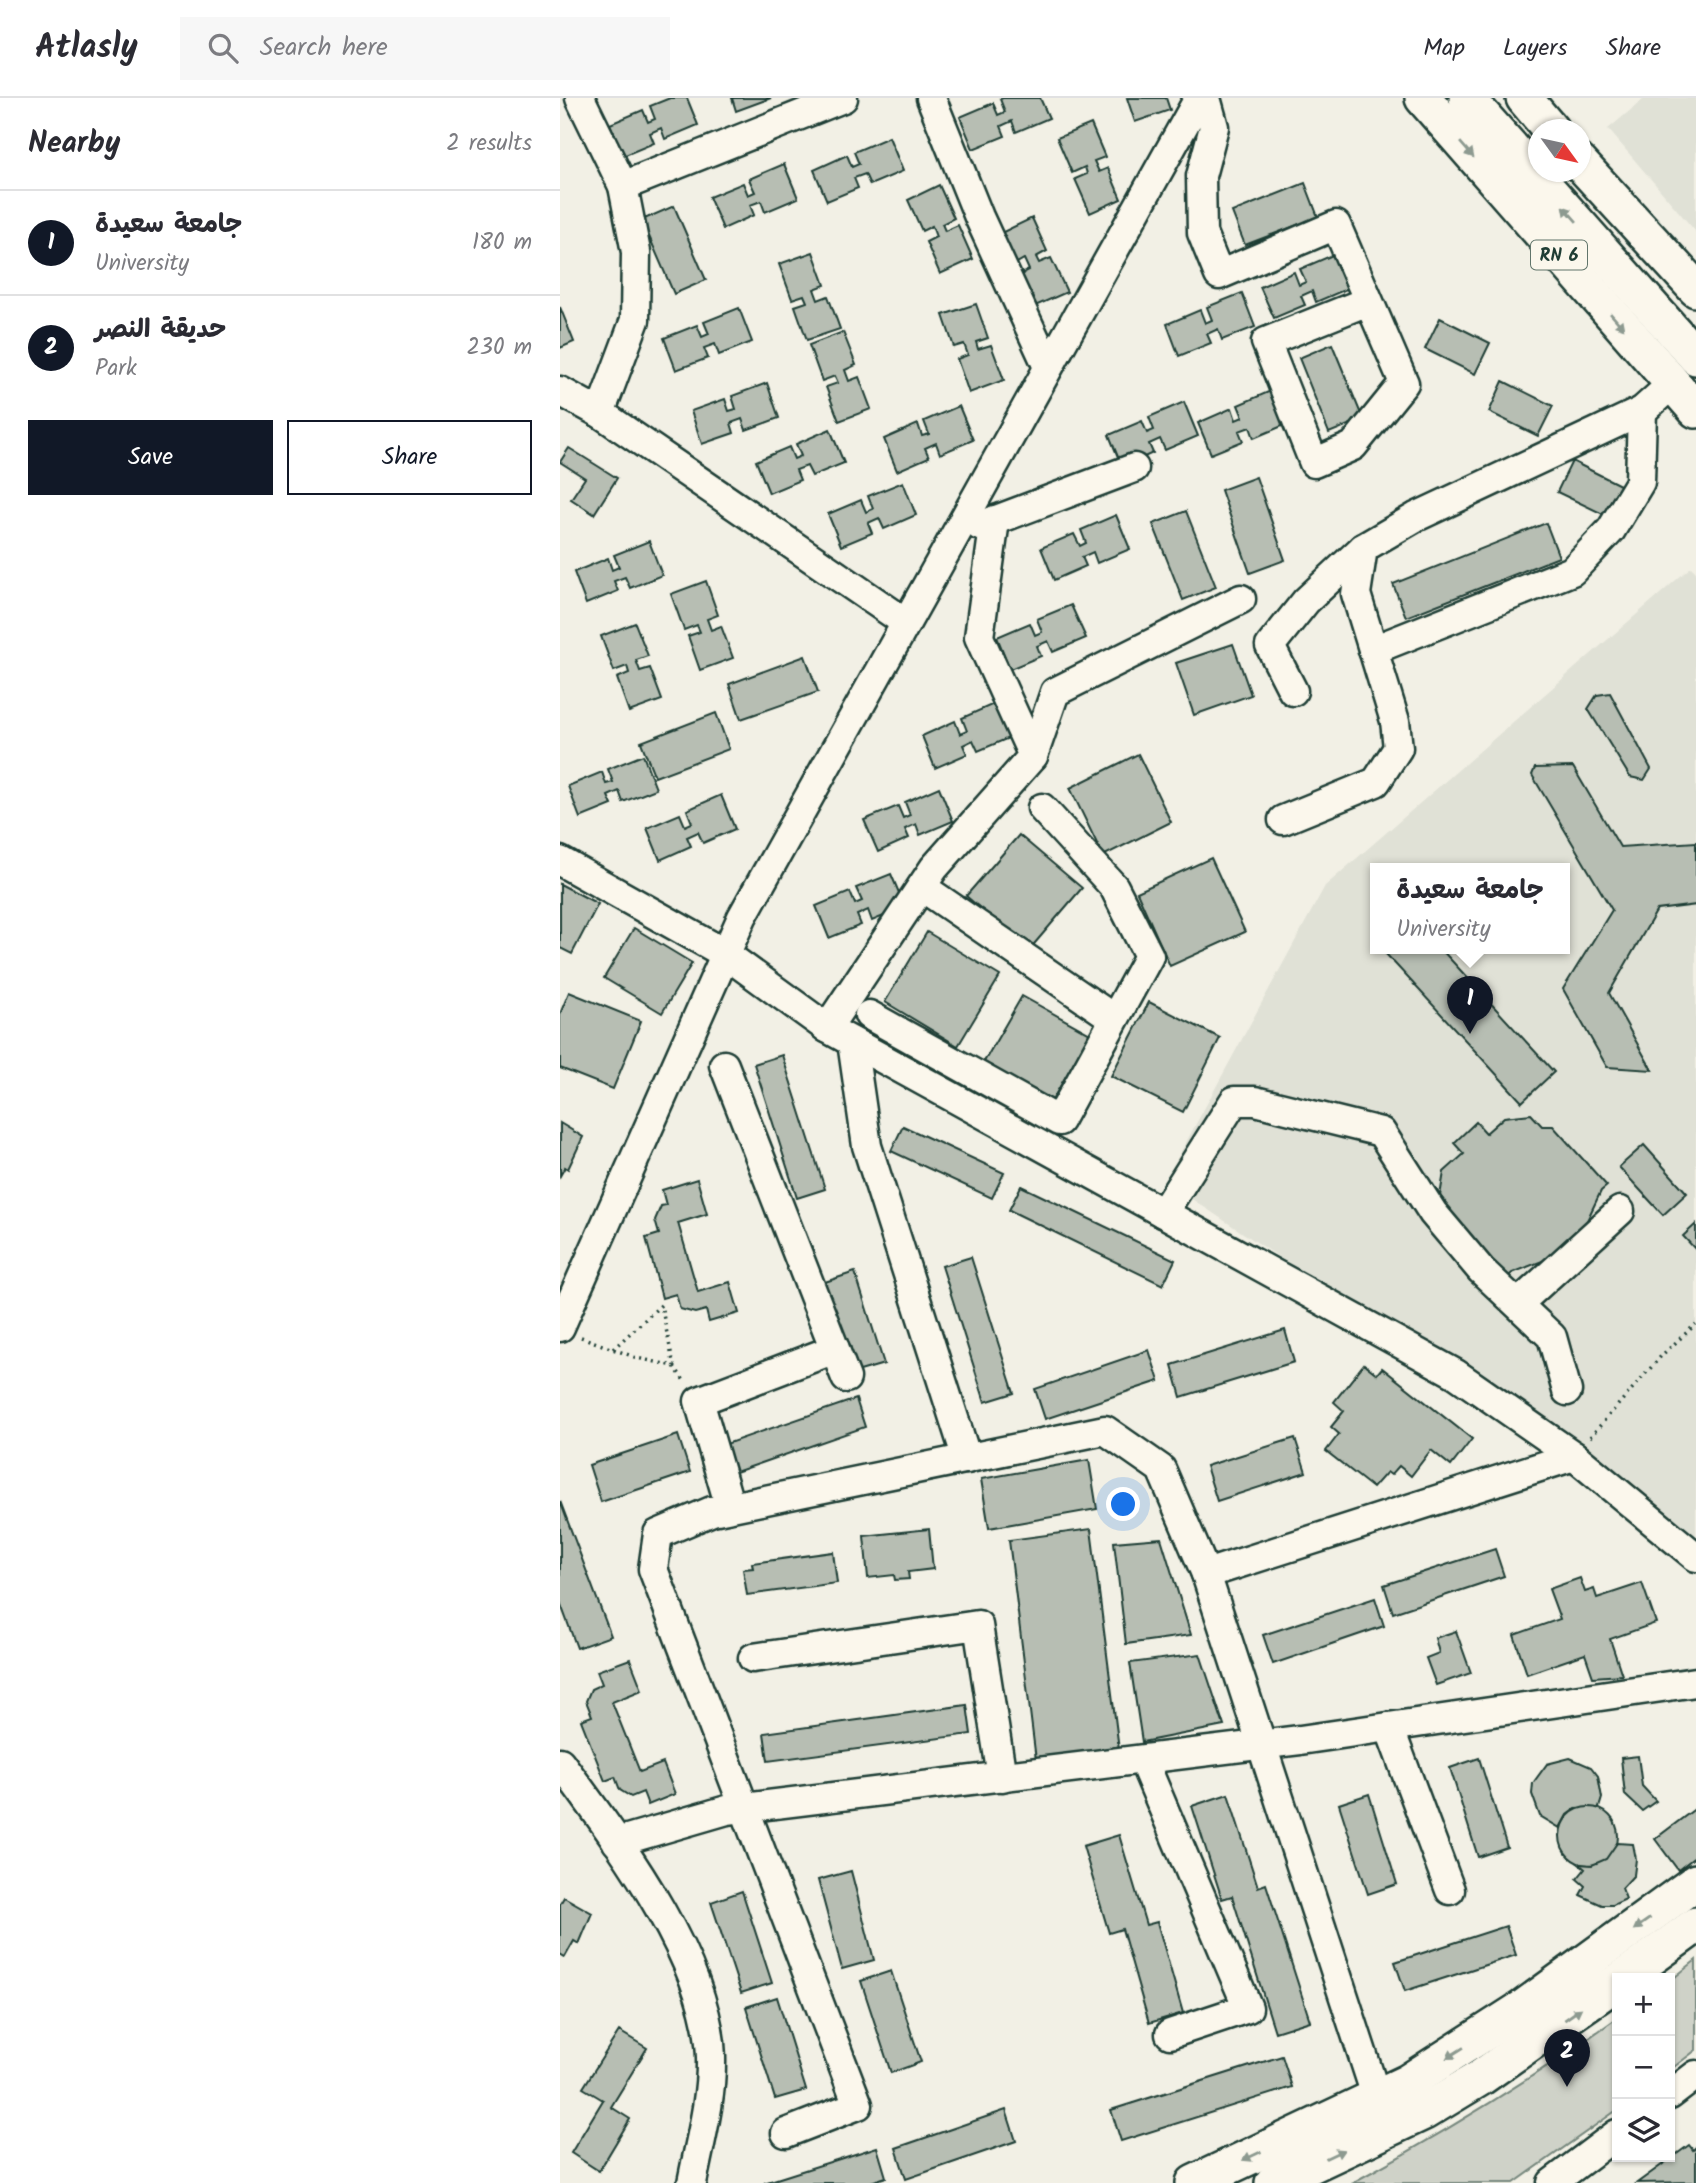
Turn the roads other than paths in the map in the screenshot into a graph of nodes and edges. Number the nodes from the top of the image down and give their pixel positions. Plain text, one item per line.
1 (580, 98) edge
2 (843, 98) edge
3 (931, 98) edge
4 (1199, 98) edge
5 (1206, 98) edge
6 (1423, 98) edge
7 (1467, 98) edge
8 (1591, 175) edge
9 (623, 186) junction
10 (1696, 289) edge
11 (1368, 301) junction
12 (1696, 357) edge
13 (1048, 367) junction
14 (1671, 384) junction
15 (560, 391) edge
16 (1696, 410) edge
17 (1642, 411) junction
18 (600, 413) junction
19 (1134, 468) dead end
20 (995, 520) junction
21 (954, 536) junction
22 (1363, 548) junction
23 (1241, 599) dead end
24 (905, 622) junction
25 (1373, 650) junction
26 (1293, 691) dead end
27 (1033, 756) junction
28 (1042, 808) dead end
29 (1283, 820) dead end
30 (560, 861) edge
31 (922, 887) junction
32 (724, 953) junction
33 (869, 1015) dead end
34 (1113, 1018) junction
35 (827, 1028) junction
36 (852, 1042) junction
37 (724, 1065) dead end
38 (1620, 1211) dead end
39 (1163, 1213) junction
40 (1518, 1304) junction
41 (571, 1332) edge
42 (835, 1349) junction
43 (846, 1378) dead end
44 (1567, 1391) dead end
45 (1574, 1456) junction
46 (967, 1460) junction
47 (730, 1507) junction
48 (1696, 1557) edge
49 (1206, 1574) junction
50 (753, 1658) dead end
51 (1696, 1682) edge
52 (1389, 1727) junction
53 (1262, 1745) junction
54 (1143, 1760) junction
55 (560, 1762) edge
56 (1002, 1777) junction
57 (560, 1795) edge
58 (746, 1808) junction
59 (600, 1816) junction
60 (617, 1842) junction
61 (1696, 1882) edge
62 (1450, 1890) dead end
63 (1696, 1925) edge
64 (1630, 1973) edge
65 (1612, 1986) edge
66 (1170, 2034) dead end
67 (1696, 2075) edge
68 (1675, 2091) edge
69 (1382, 2113) junction
70 (786, 2133) dead end
71 (1612, 2138) edge
72 (692, 2183) edge
73 (1194, 2183) edge
74 (1273, 2183) edge
75 (1552, 2183) edge

1 - 9 street
2 - 9 street
3 - 13 street
4 - 13 street
5 - 11 street
6 -> 14 main road, RN 6
12 -> 7 main road, RN 6
8 - 10 main road
9 - 18 street
11 - 11 street
13 - 21 street
14 - 16 main road, RN 6
14 - 17 street
15 - 18 street
17 - 22 street
17 - 25 street
18 - 24 street
19 - 20 street
20 - 21 street
20 - 27 street
21 - 24 street
22 - 25 street
22 - 26 street
23 - 27 street
24 - 32 street
25 - 29 street
27 - 31 street
28 - 34 street
30 - 32 street
31 - 34 street
31 - 35 street
32 - 35 street
32 - 41 street
33 - 34 street
35 - 36 street
36 - 39 street
36 - 46 street
37 - 42 street
38 - 40 street
39 - 40 street
39 - 45 street
40 - 44 street
42 - 43 street
42 - 47 street
45 - 48 street
45 - 49 street
46 - 47 street
46 - 49 street
47 - 58 street
49 - 53 street
50 - 56 street
51 - 52 street
52 - 53 street
52 - 62 street
53 - 54 street
53 - 69 street
54 - 56 street
54 - 66 street
55 - 59 street
56 - 58 street
57 - 59 street
58 - 60 street
58 - 70 street
59 - 60 street
60 - 72 street
61 -> 69 main road
63 - 64 main road
69 -> 65 main road
67 - 68 street
69 -> 73 main road
74 -> 69 main road
71 - 75 street

